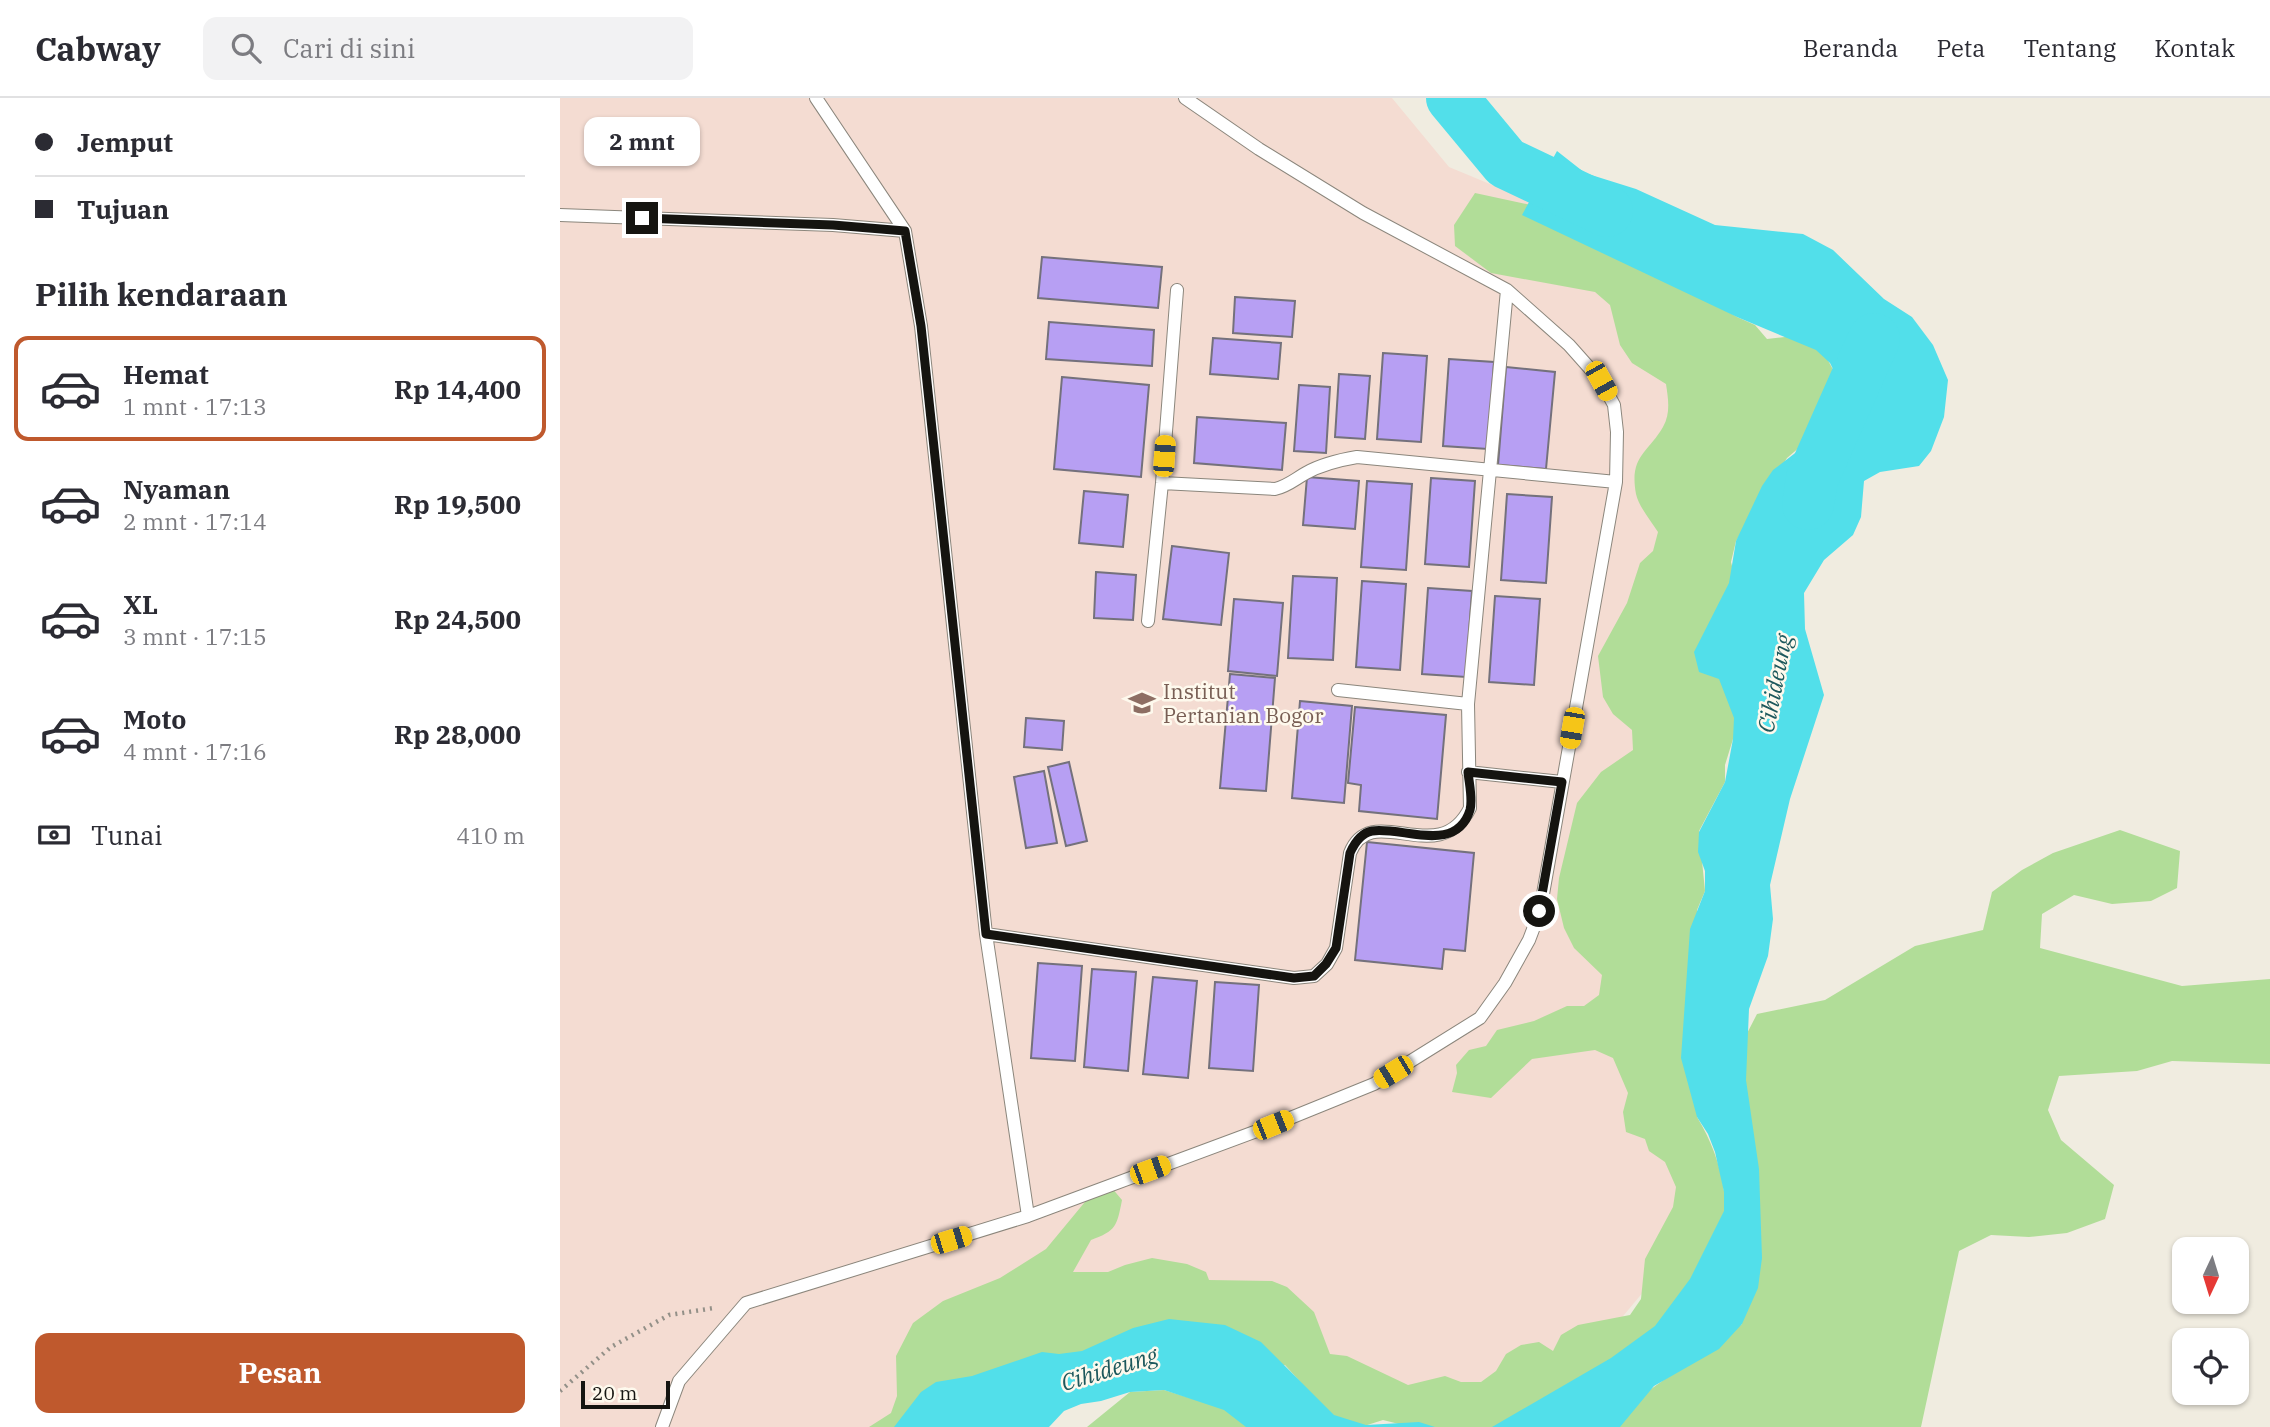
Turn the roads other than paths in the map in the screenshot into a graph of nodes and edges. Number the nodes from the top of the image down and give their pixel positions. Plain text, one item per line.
1 (816, 98) edge
2 (1185, 98) edge
3 (560, 215) edge
4 (905, 231) junction
5 (1177, 290) dead end
6 (1507, 290) junction
7 (1490, 470) junction
8 (1616, 482) junction
9 (1162, 483) junction
10 (1148, 621) dead end
11 (1338, 690) dead end
12 (1468, 704) junction
13 (1468, 772) junction
14 (1562, 782) junction
15 (986, 934) junction
16 (1028, 1216) junction
17 (662, 1427) edge

1 - 4 lane
2 - 6 lane
3 - 4 lane
4 - 15 lane
5 - 9 lane
6 - 7 lane
6 - 8 lane
7 - 8 lane
7 - 9 lane
7 - 12 lane
8 - 14 lane
9 - 10 lane
11 - 12 lane
12 - 13 lane
13 - 14 lane
13 - 15 lane
14 - 16 lane
15 - 16 lane
16 - 17 lane

